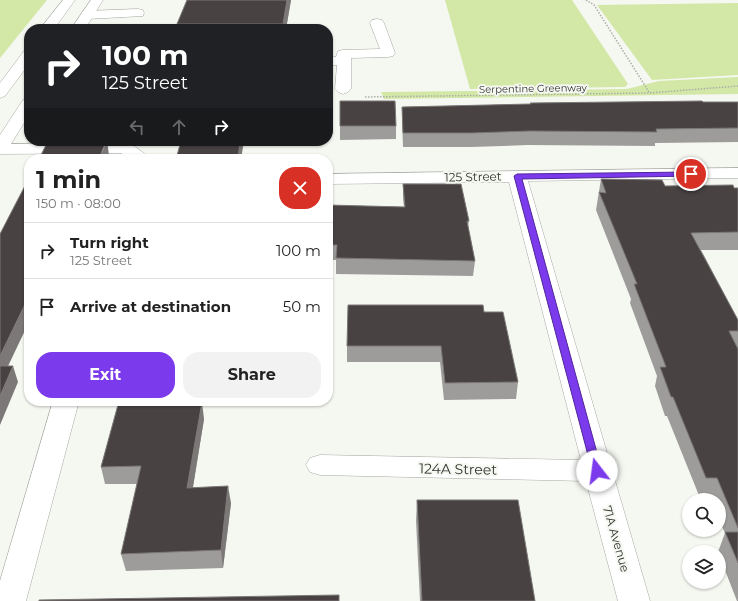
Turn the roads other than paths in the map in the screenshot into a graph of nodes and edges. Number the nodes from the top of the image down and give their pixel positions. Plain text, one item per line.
1 (69, 0) edge
2 (97, 0) edge
3 (88, 15) junction
4 (135, 19) dead end
5 (377, 22) dead end
6 (51, 24) edge
7 (82, 24) edge
8 (24, 61) edge
9 (344, 61) junction
10 (333, 62) edge
11 (343, 89) dead end
12 (0, 93) edge
13 (24, 111) edge
14 (0, 149) edge
15 (133, 154) edge
16 (738, 173) edge
17 (517, 176) junction
18 (333, 179) edge
19 (65, 406) edge
20 (320, 465) dead end
21 (597, 471) junction
22 (10, 601) edge
23 (634, 601) edge

1 - 6 street
2 - 3 street
3 - 4 street
3 - 7 street
5 - 9 street
8 - 12 street
9 - 10 street
9 - 11 street
13 - 14 street
14 - 15 street
16 - 17 street, 125 Street
17 - 18 street, 125 Street
17 - 21 street, 71A Avenue
19 - 22 street
20 - 21 street, 124A Street
21 - 23 street, 71A Avenue

